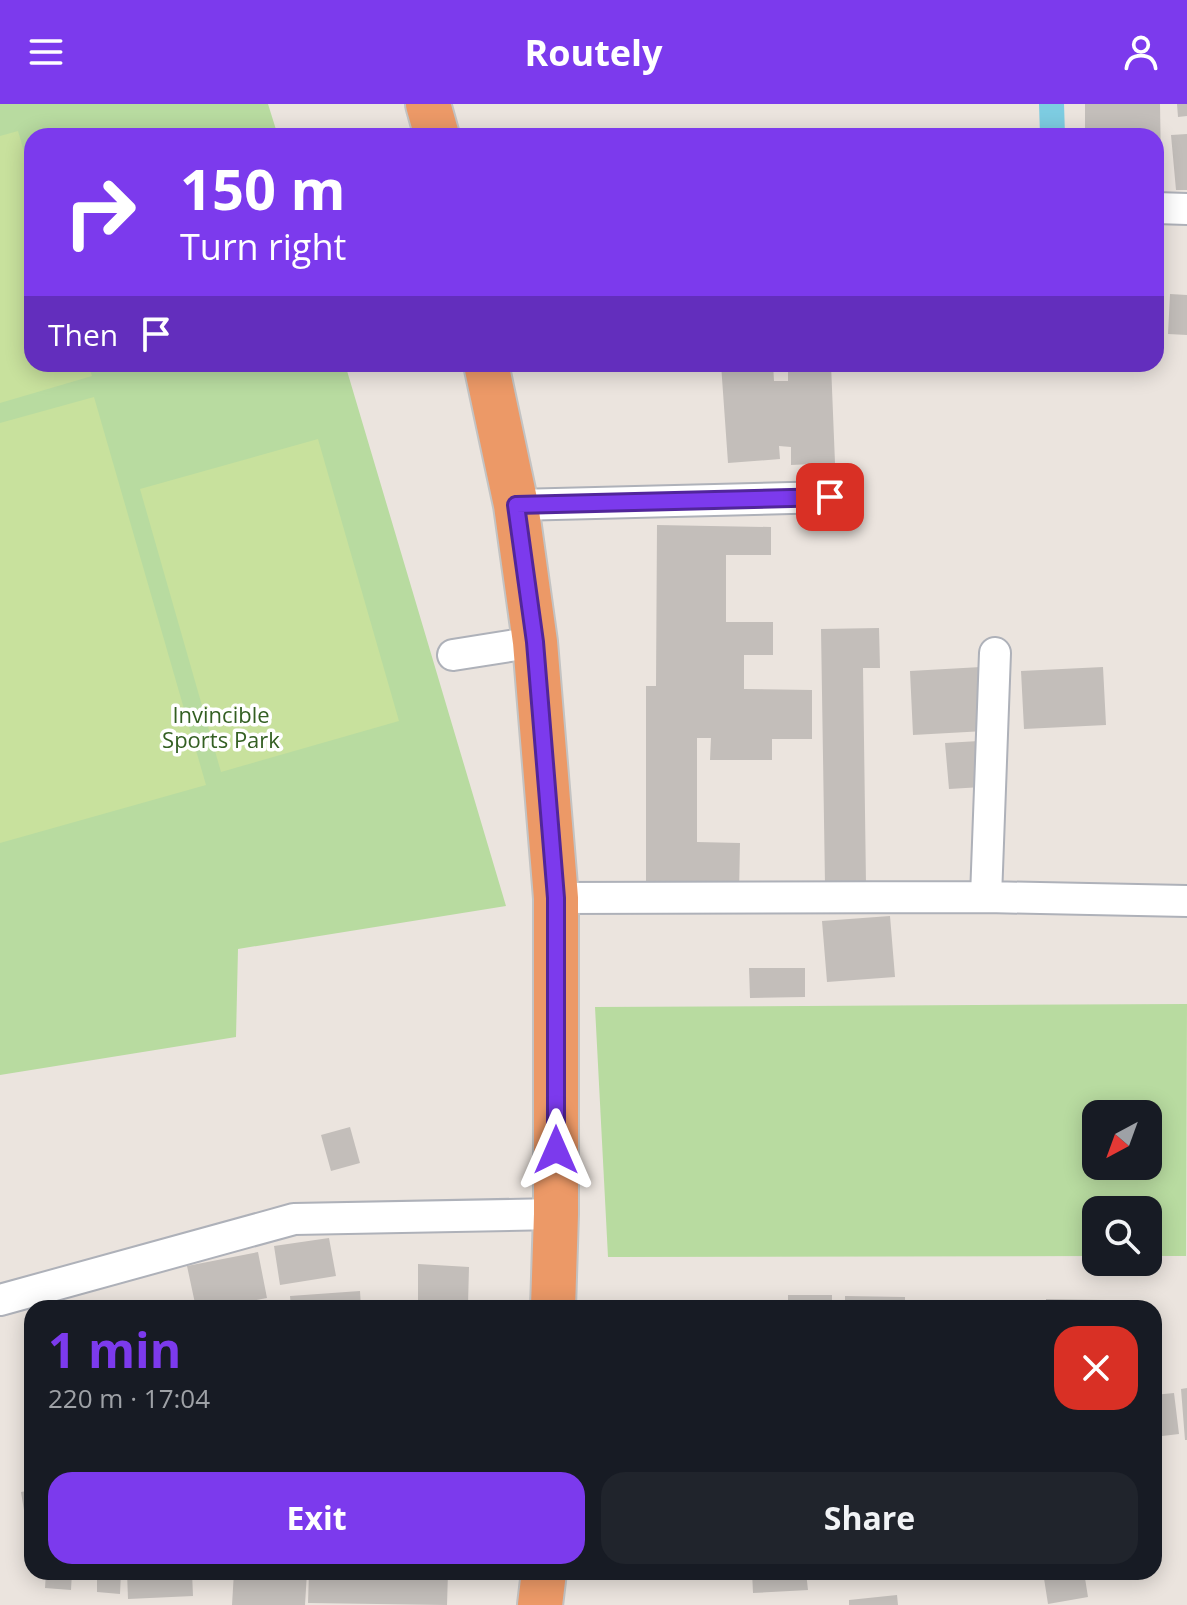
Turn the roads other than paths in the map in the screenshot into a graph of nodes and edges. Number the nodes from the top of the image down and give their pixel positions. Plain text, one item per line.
1 (428, 104) edge
2 (435, 128) edge
3 (1164, 208) edge
4 (1187, 209) edge
5 (488, 372) edge
6 (830, 497) dead end
7 (516, 505) junction
8 (535, 642) junction
9 (995, 653) dead end
10 (453, 655) dead end
11 (986, 897) junction
12 (556, 898) junction
13 (1187, 901) edge
14 (556, 1214) junction
15 (0, 1300) edge
16 (553, 1300) edge
17 (543, 1580) edge
18 (540, 1605) edge

1 - 2 highway
3 - 4 street
5 - 7 highway
6 - 7 street
7 - 8 highway
8 - 10 street
8 - 12 highway
9 - 11 street
11 - 12 street
11 - 13 street
12 - 14 highway
14 - 15 street
14 - 16 highway
17 - 18 highway

